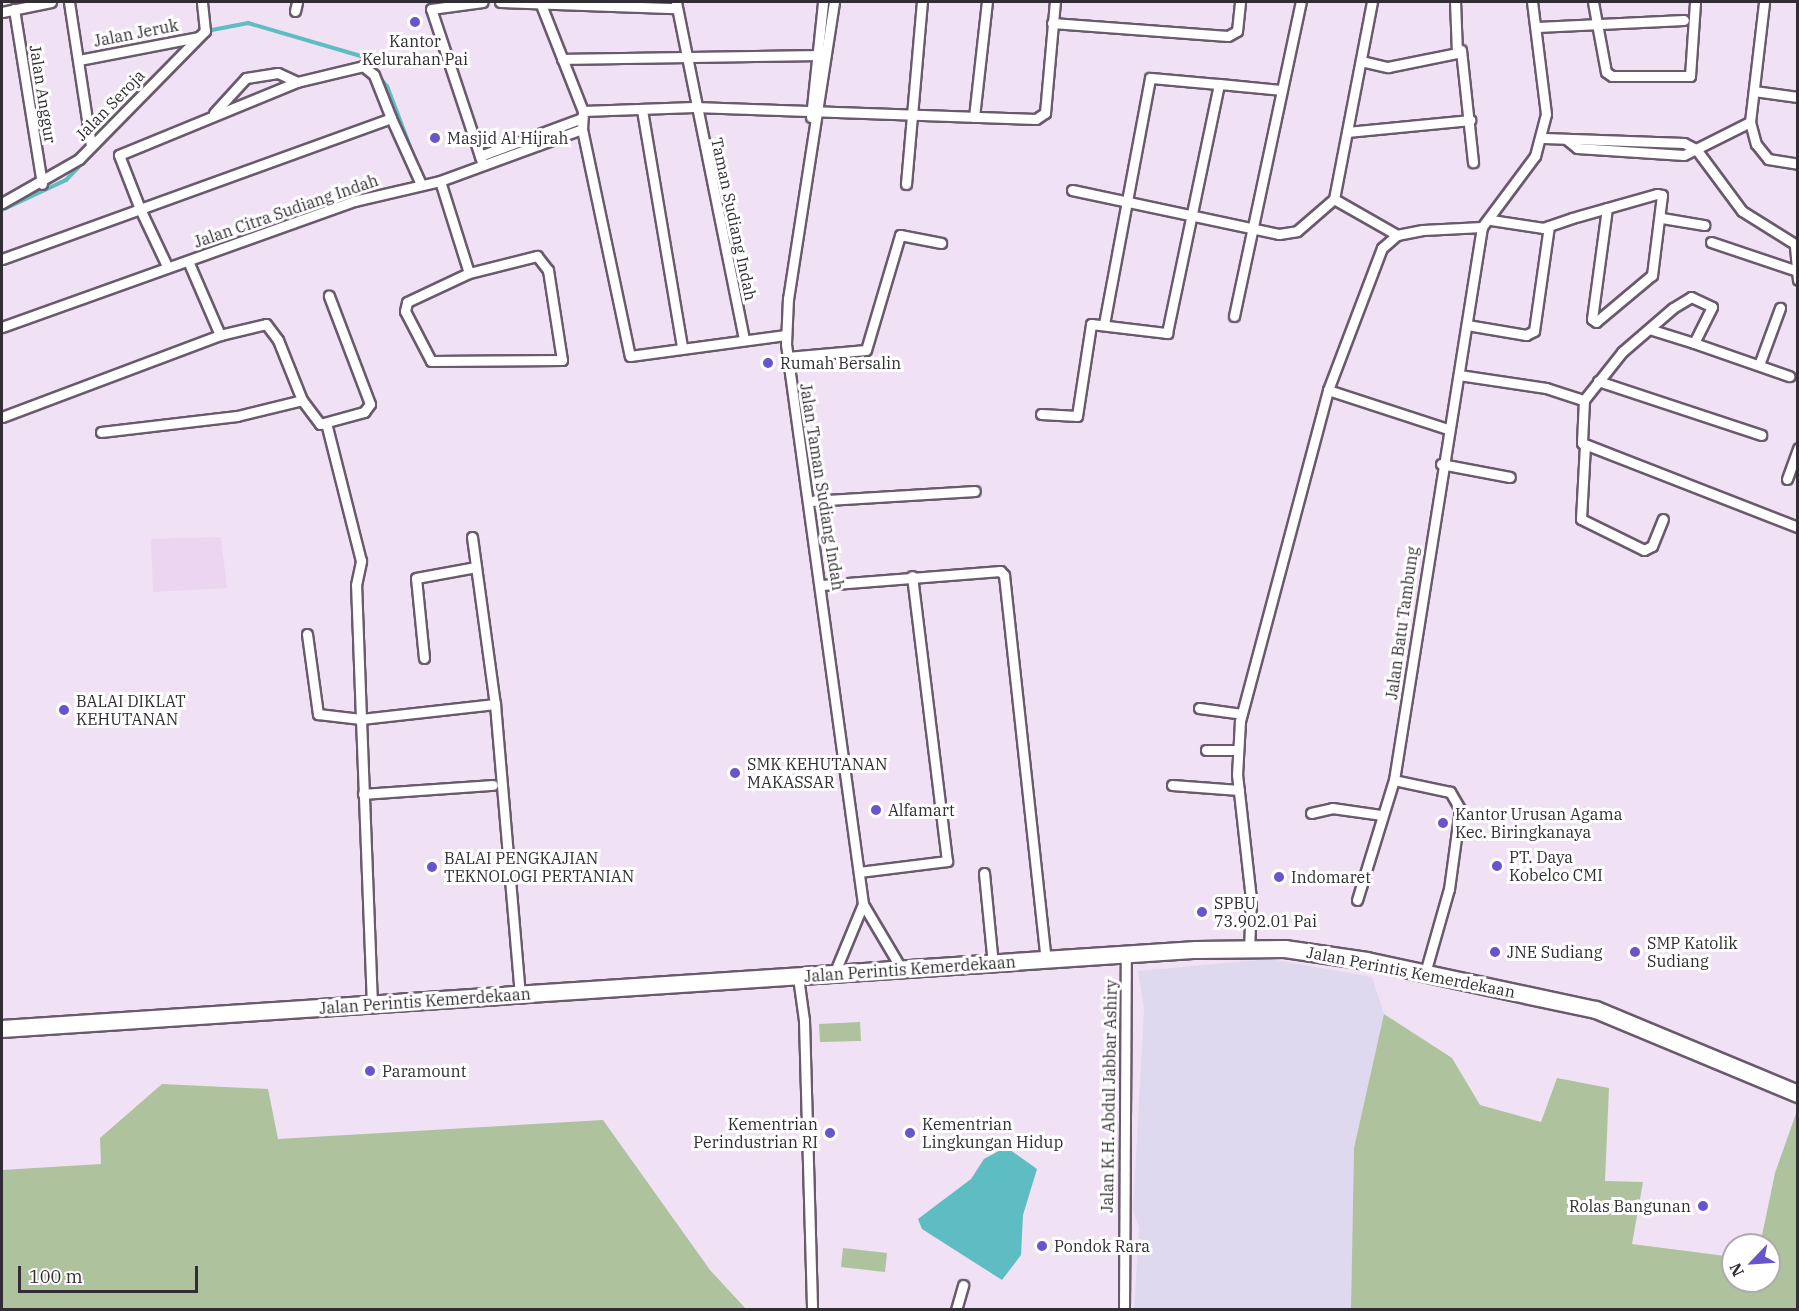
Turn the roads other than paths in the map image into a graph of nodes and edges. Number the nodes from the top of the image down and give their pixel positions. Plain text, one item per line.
1 (51, 2) edge
2 (69, 2) edge
3 (202, 2) edge
4 (483, 2) edge
5 (500, 2) edge
6 (540, 2) edge
7 (823, 2) edge
8 (834, 2) edge
9 (922, 2) edge
10 (987, 2) edge
11 (1055, 2) edge
12 (1240, 2) edge
13 (1301, 2) edge
14 (1372, 2) edge
15 (1455, 2) edge
16 (1532, 2) edge
17 (1593, 2) edge
18 (1695, 2) edge
19 (1764, 2) edge
20 (676, 5) edge
21 (14, 9) junction
22 (2, 12) edge
23 (1684, 20) dead end
24 (1595, 21) junction
25 (1052, 23) junction
26 (1537, 27) junction
27 (198, 37) junction
28 (1461, 50) junction
29 (682, 54) junction
30 (816, 55) junction
31 (562, 59) junction
32 (79, 60) junction
33 (1361, 61) junction
34 (297, 82) junction
35 (1219, 84) junction
36 (1281, 90) junction
37 (1754, 91) junction
38 (1797, 97) edge
39 (694, 107) junction
40 (642, 110) junction
41 (815, 113) junction
42 (212, 115) junction
43 (582, 115) junction
44 (910, 115) junction
45 (974, 117) junction
46 (391, 118) junction
47 (1470, 120) junction
48 (1750, 122) junction
49 (582, 129) junction
50 (1347, 132) junction
51 (1544, 138) junction
52 (91, 146) junction
53 (1696, 149) junction
54 (481, 160) junction
55 (1473, 162) dead end
56 (1797, 164) edge
57 (440, 181) junction
58 (42, 184) junction
59 (421, 184) junction
60 (906, 184) dead end
61 (1072, 190) dead end
62 (1335, 199) junction
63 (2, 203) edge
64 (1128, 205) junction
65 (1607, 208) junction
66 (140, 209) junction
67 (1190, 217) junction
68 (1662, 218) junction
69 (1491, 220) junction
70 (1704, 225) dead end
71 (1549, 226) junction
72 (1482, 227) junction
73 (1254, 228) junction
74 (1397, 235) junction
75 (1711, 242) dead end
76 (941, 243) dead end
77 (1796, 246) edge
78 (2, 259) edge
79 (188, 261) junction
80 (167, 266) junction
81 (1797, 271) edge
82 (470, 273) junction
83 (1797, 280) edge
84 (328, 296) dead end
85 (1780, 308) dead end
86 (1234, 316) dead end
87 (1104, 324) junction
88 (1467, 325) junction
89 (2, 327) edge
90 (1649, 329) junction
91 (220, 335) junction
92 (786, 335) junction
93 (744, 339) junction
94 (1694, 343) junction
95 (682, 347) junction
96 (787, 357) junction
97 (1759, 365) junction
98 (1458, 375) junction
99 (1789, 376) dead end
100 (1598, 381) junction
101 (1328, 390) junction
102 (302, 400) junction
103 (1584, 400) junction
104 (1041, 414) dead end
105 (2, 417) edge
106 (326, 423) junction
107 (1447, 429) junction
108 (101, 432) dead end
109 (1761, 435) dead end
110 (1585, 445) junction
111 (1797, 448) edge
112 (1441, 464) junction
113 (1509, 477) dead end
114 (1787, 479) dead end
115 (975, 491) dead end
116 (811, 501) junction
117 (1663, 519) dead end
118 (1797, 527) edge
119 (472, 537) dead end
120 (476, 567) junction
121 (912, 576) junction
122 (822, 585) junction
123 (307, 634) dead end
124 (424, 658) dead end
125 (495, 704) junction
126 (1199, 708) dead end
127 (1242, 714) junction
128 (361, 718) junction
129 (1206, 750) dead end
130 (1238, 750) junction
131 (1394, 780) junction
132 (493, 785) dead end
133 (1172, 785) dead end
134 (1239, 790) junction
135 (363, 794) junction
136 (1311, 813) dead end
137 (1381, 815) junction
138 (859, 872) junction
139 (984, 873) dead end
140 (1357, 900) dead end
141 (864, 904) junction
142 (1249, 951) junction
143 (1126, 955) junction
144 (1046, 960) junction
145 (993, 964) junction
146 (902, 970) junction
147 (1425, 973) junction
148 (834, 974) junction
149 (798, 977) junction
150 (519, 995) junction
151 (372, 1005) junction
152 (2, 1029) edge
153 (1797, 1094) edge
154 (963, 1285) dead end
155 (812, 1310) edge
156 (956, 1310) edge
157 (1124, 1310) edge

1 - 21 street
2 - 32 street
3 - 27 street
4 - 54 street
5 - 6 street
6 - 20 street
6 - 31 street
7 - 30 street
8 - 41 street, Jalan Taman Sudiang Indah
9 - 44 street
10 - 45 street
11 - 25 street
12 - 25 street
13 - 36 street
14 - 33 street
15 - 28 street
16 - 26 street
17 - 24 street
18 - 24 street
19 - 37 street
20 - 29 street, Taman Sudiang Indah
21 - 22 street
21 - 58 street, Jalan Anggur
23 - 24 street
24 - 26 street
25 - 45 street
26 - 51 street
27 - 32 street, Jalan Jeruk
27 - 52 street, Jalan Seroja
28 - 33 street
28 - 47 street
29 - 30 street
29 - 31 street
29 - 39 street, Taman Sudiang Indah
30 - 41 street
31 - 43 street
32 - 52 street
33 - 50 street
34 - 42 street
34 - 42 street
34 - 46 street
35 - 36 street
35 - 64 street
35 - 67 street
36 - 73 street
37 - 38 street
37 - 48 street
39 - 40 street
39 - 41 street
39 - 93 street, Taman Sudiang Indah
40 - 43 street
40 - 95 street
41 - 44 street
41 - 92 street, Jalan Taman Sudiang Indah
42 - 66 street
43 - 49 street
43 - 54 street
44 - 45 street
44 - 60 street
46 - 59 street
46 - 66 street
47 - 50 street
47 - 55 street
48 - 53 street
48 - 56 street
49 - 54 street, Jalan Citra Sudiang Indah
49 - 95 street
50 - 62 street
51 - 53 street
51 - 69 street
52 - 58 street, Jalan Seroja
53 - 77 street
54 - 57 street, Jalan Citra Sudiang Indah
57 - 59 street, Jalan Citra Sudiang Indah
57 - 82 street
58 - 63 street, Jalan Seroja
59 - 79 street, Jalan Citra Sudiang Indah
61 - 64 street
62 - 73 street
62 - 74 street
64 - 67 street
64 - 87 street
65 - 68 street
65 - 68 street
65 - 71 street
66 - 78 street
66 - 80 street
67 - 73 street
67 - 87 street
68 - 70 street
69 - 71 street
69 - 72 street
71 - 88 street
72 - 74 street
72 - 88 street, Jalan Batu Tambung
73 - 86 street
74 - 101 street
75 - 81 street
76 - 96 street
77 - 81 street
79 - 80 street, Jalan Citra Sudiang Indah
79 - 91 street
80 - 89 street, Jalan Citra Sudiang Indah
81 - 83 street
82 - 82 street
84 - 106 street
85 - 97 street
87 - 104 street
88 - 98 street, Jalan Batu Tambung
90 - 94 street
90 - 94 street
90 - 100 street
91 - 102 street
91 - 105 street
92 - 93 street
92 - 96 street, Jalan Taman Sudiang Indah
93 - 95 street
94 - 97 street
96 - 116 street, Jalan Taman Sudiang Indah
97 - 99 street
98 - 103 street
98 - 107 street, Jalan Batu Tambung
100 - 103 street
100 - 109 street
101 - 107 street
101 - 127 street
102 - 106 street
102 - 108 street
103 - 110 street
106 - 128 street
107 - 112 street, Jalan Batu Tambung
110 - 117 street
110 - 118 street
111 - 114 street
112 - 113 street
112 - 131 street, Jalan Batu Tambung
115 - 116 street
116 - 122 street, Jalan Taman Sudiang Indah
119 - 120 street
120 - 124 street
120 - 125 street
121 - 122 street
121 - 138 street
121 - 144 street
122 - 138 street, Jalan Taman Sudiang Indah
123 - 128 street
125 - 128 street
125 - 150 street
126 - 127 street
127 - 130 street
128 - 135 street
129 - 130 street
130 - 134 street
131 - 137 street, Jalan Batu Tambung
131 - 147 street
132 - 135 street
133 - 134 street
134 - 142 street
135 - 151 street
136 - 137 street
137 - 140 street, Jalan Batu Tambung
138 - 141 street, Jalan Taman Sudiang Indah
139 - 145 street
141 - 146 street, Jalan Taman Sudiang Indah
141 - 148 street
142 - 143 highway, Jalan Perintis Kemerdekaan
142 - 147 highway, Jalan Perintis Kemerdekaan
143 - 144 highway, Jalan Perintis Kemerdekaan
143 - 157 street, Jalan K.H. Abdul Jabbar Ashiry
144 - 145 highway, Jalan Perintis Kemerdekaan
145 - 146 highway, Jalan Perintis Kemerdekaan
146 - 148 highway, Jalan Perintis Kemerdekaan
147 - 153 highway, Jalan Perintis Kemerdekaan
148 - 149 highway, Jalan Perintis Kemerdekaan
149 - 150 highway, Jalan Perintis Kemerdekaan
149 - 155 street
150 - 151 highway, Jalan Perintis Kemerdekaan
151 - 152 highway, Jalan Perintis Kemerdekaan
154 - 156 street

